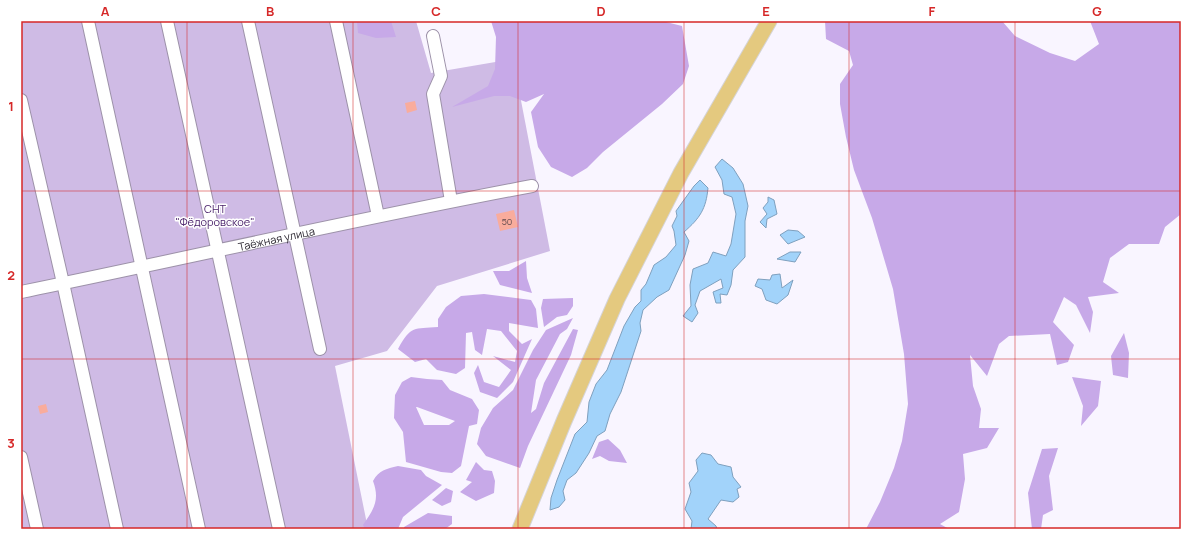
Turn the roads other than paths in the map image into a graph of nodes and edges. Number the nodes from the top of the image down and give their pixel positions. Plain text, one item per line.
1 (88, 21) edge
2 (167, 21) edge
3 (248, 21) edge
4 (336, 21) edge
5 (769, 21) edge
6 (433, 36) dead end
7 (21, 100) edge
8 (532, 186) dead end
9 (451, 201) junction
10 (378, 216) junction
11 (296, 235) junction
12 (217, 250) junction
13 (142, 267) junction
14 (63, 283) junction
15 (21, 292) edge
16 (320, 349) dead end
17 (21, 457) edge
18 (37, 529) edge
19 (117, 529) edge
20 (199, 529) edge
21 (279, 529) edge
22 (520, 529) edge

1 - 13 street
2 - 12 street
3 - 11 street
4 - 10 street
5 - 22 main road
6 - 9 street
7 - 14 street
8 - 9 street, Таёжная улица
9 - 10 street, Таёжная улица
10 - 11 street, Таёжная улица
11 - 12 street, Таёжная улица
11 - 16 street
12 - 13 street, Таёжная улица
12 - 21 street
13 - 14 street, Таёжная улица
13 - 20 street
14 - 15 street, Таёжная улица
14 - 19 street
17 - 18 street

